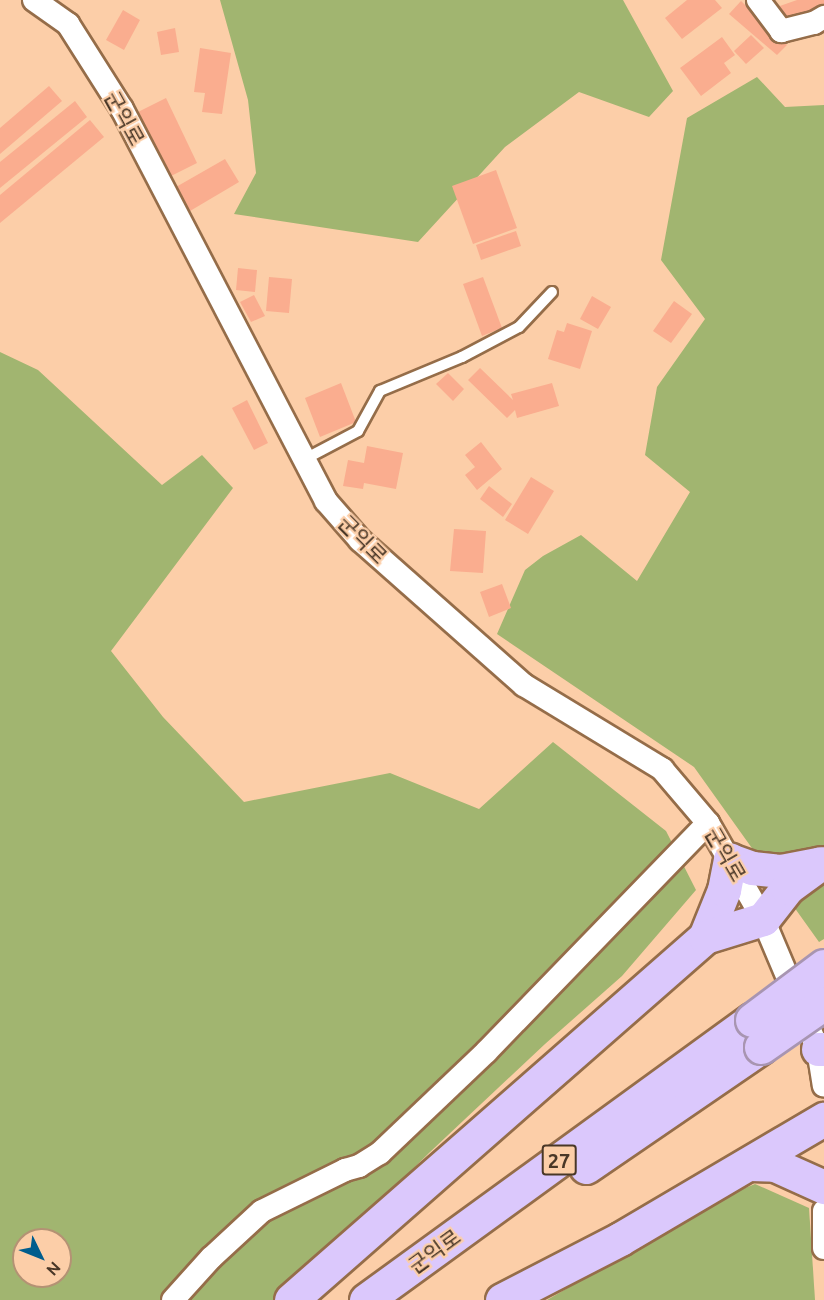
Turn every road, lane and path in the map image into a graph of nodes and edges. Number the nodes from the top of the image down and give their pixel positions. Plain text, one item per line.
1 (34, 0) edge
2 (758, 0) edge
3 (824, 17) edge
4 (552, 292) dead end
5 (305, 459) junction
6 (708, 823) junction
7 (730, 860) junction
8 (822, 862) edge
9 (763, 919) junction
10 (705, 937) junction
11 (824, 966) edge
12 (824, 1003) edge
13 (757, 1033) junction
14 (821, 1049) edge
15 (824, 1086) edge
16 (824, 1119) edge
17 (750, 1164) junction
18 (824, 1187) edge
19 (824, 1211) edge
20 (824, 1248) edge
21 (173, 1300) edge
22 (291, 1300) edge
23 (366, 1300) edge
24 (391, 1300) edge
25 (502, 1300) edge

1 - 5 street, 군익로
2 - 3 street
4 - 5 lane
5 - 6 street, 군익로
6 - 7 street, 군익로
6 - 21 street
7 - 8 highway
7 - 9 street, 군익로
7 - 10 highway
8 - 9 highway
9 - 10 highway
9 - 14 street, 군익로
10 - 22 highway
11 - 13 highway, 군익로 / 27, bridge
12 - 13 highway, 군익로 / 27, bridge
13 - 23 highway, 군익로 / 27
13 - 24 highway, 군익로 / 27
14 - 15 street, 군익로
16 - 17 highway
17 - 18 highway
17 - 25 highway
19 - 20 street

